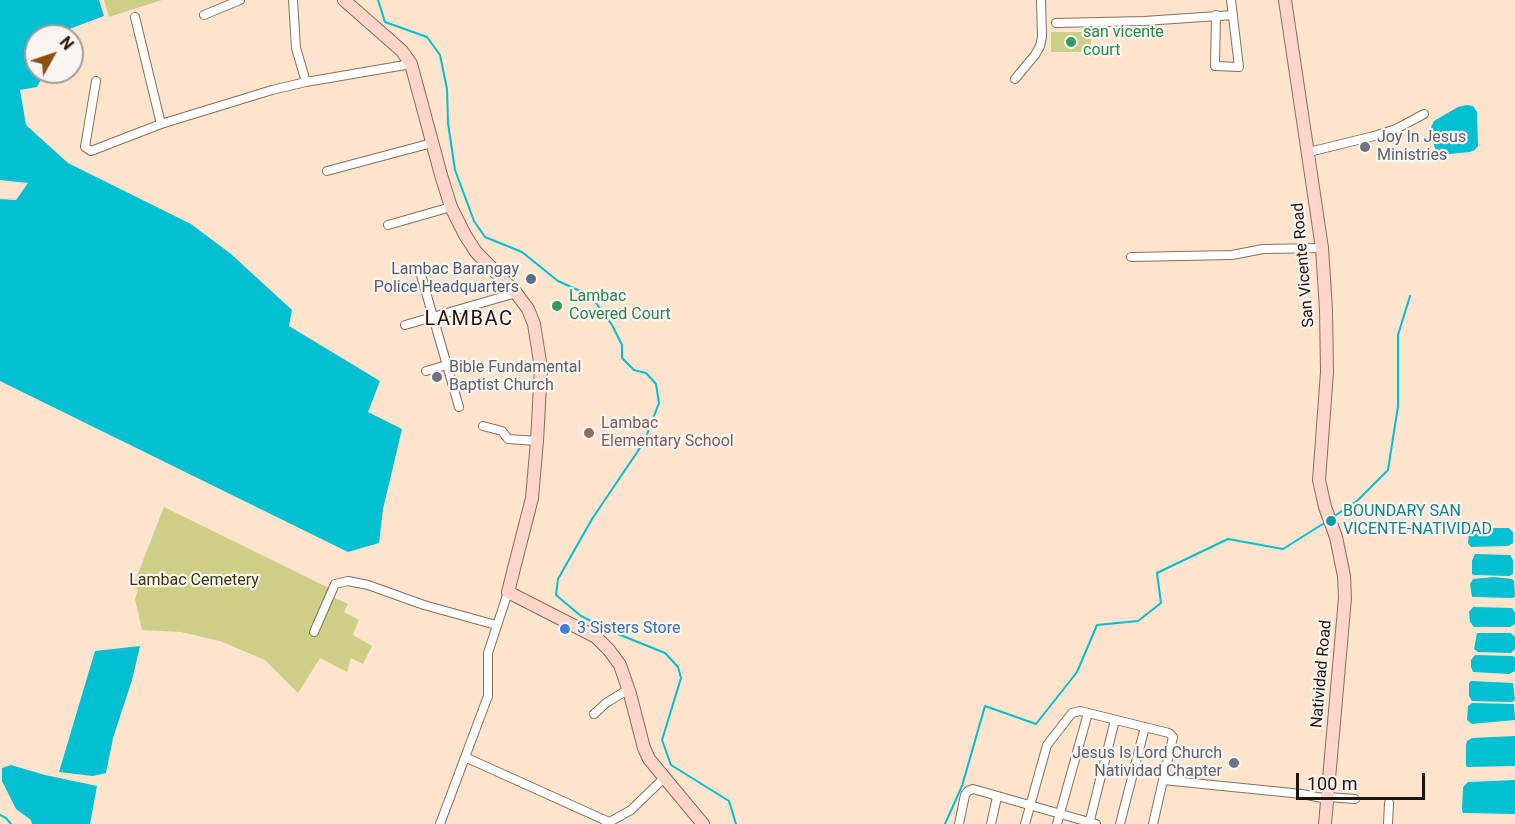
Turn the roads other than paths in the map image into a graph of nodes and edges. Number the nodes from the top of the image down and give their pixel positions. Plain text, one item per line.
1 (240, 0) edge
2 (293, 0) edge
3 (344, 0) edge
4 (1041, 0) edge
5 (1231, 0) edge
6 (1285, 0) edge
7 (204, 15) dead end
8 (1216, 15) junction
9 (1233, 15) junction
10 (135, 18) dead end
11 (1056, 23) dead end
12 (411, 64) junction
13 (1015, 79) dead end
14 (96, 81) dead end
15 (306, 82) junction
16 (1424, 114) dead end
17 (161, 124) junction
18 (432, 143) junction
19 (1309, 152) junction
20 (327, 171) dead end
21 (451, 207) junction
22 (388, 225) dead end
23 (1322, 248) junction
24 (1131, 257) dead end
25 (421, 275) dead end
26 (516, 293) junction
27 (434, 318) junction
28 (405, 325) dead end
29 (447, 365) junction
30 (426, 371) dead end
31 (459, 407) dead end
32 (483, 426) dead end
33 (537, 441) junction
34 (1332, 528) joint
35 (508, 592) junction
36 (496, 625) junction
37 (314, 632) dead end
38 (629, 689) junction
39 (594, 714) dead end
40 (1088, 714) junction
41 (1115, 720) junction
42 (1145, 727) junction
43 (467, 758) junction
44 (664, 778) junction
45 (1163, 780) junction
46 (997, 797) junction
47 (1327, 798) junction
48 (1355, 799) dead end
49 (1389, 803) dead end
50 (1029, 806) junction
51 (1058, 819) edge
52 (607, 823) edge
53 (1091, 823) edge
54 (440, 824) edge
55 (703, 824) edge
56 (959, 824) edge
57 (991, 824) edge
58 (1025, 824) edge
59 (1120, 824) edge
60 (1153, 824) edge
61 (1324, 824) edge
62 (1388, 824) edge

1 - 7 street
2 - 15 street
3 - 12 street
4 - 13 street
5 - 9 street
6 - 19 street, San Vicente Road
8 - 9 street
8 - 9 street
8 - 11 street
10 - 17 street
12 - 15 street
12 - 18 street
14 - 17 street
15 - 17 street
16 - 19 street
18 - 20 street
18 - 21 street
19 - 23 street, San Vicente Road
21 - 22 street
21 - 26 street
23 - 24 street
23 - 34 street, San Vicente Road
25 - 27 street
26 - 27 street
26 - 33 street
27 - 28 street
27 - 29 street
29 - 30 street
29 - 31 street
32 - 33 street
33 - 35 street
34 - 47 street, Natividad Road
35 - 36 street
35 - 38 street
36 - 37 street
36 - 43 street
38 - 39 street
38 - 44 street
40 - 41 street
40 - 50 street
40 - 51 street
41 - 42 street
41 - 53 street
42 - 45 street
42 - 59 street
43 - 52 street
43 - 54 street
44 - 52 street
44 - 55 street
45 - 47 street
45 - 60 street
46 - 50 street
46 - 56 street
46 - 57 street
47 - 48 street
47 - 61 street, Natividad Road
49 - 62 street
50 - 51 street
50 - 58 street
51 - 53 street

